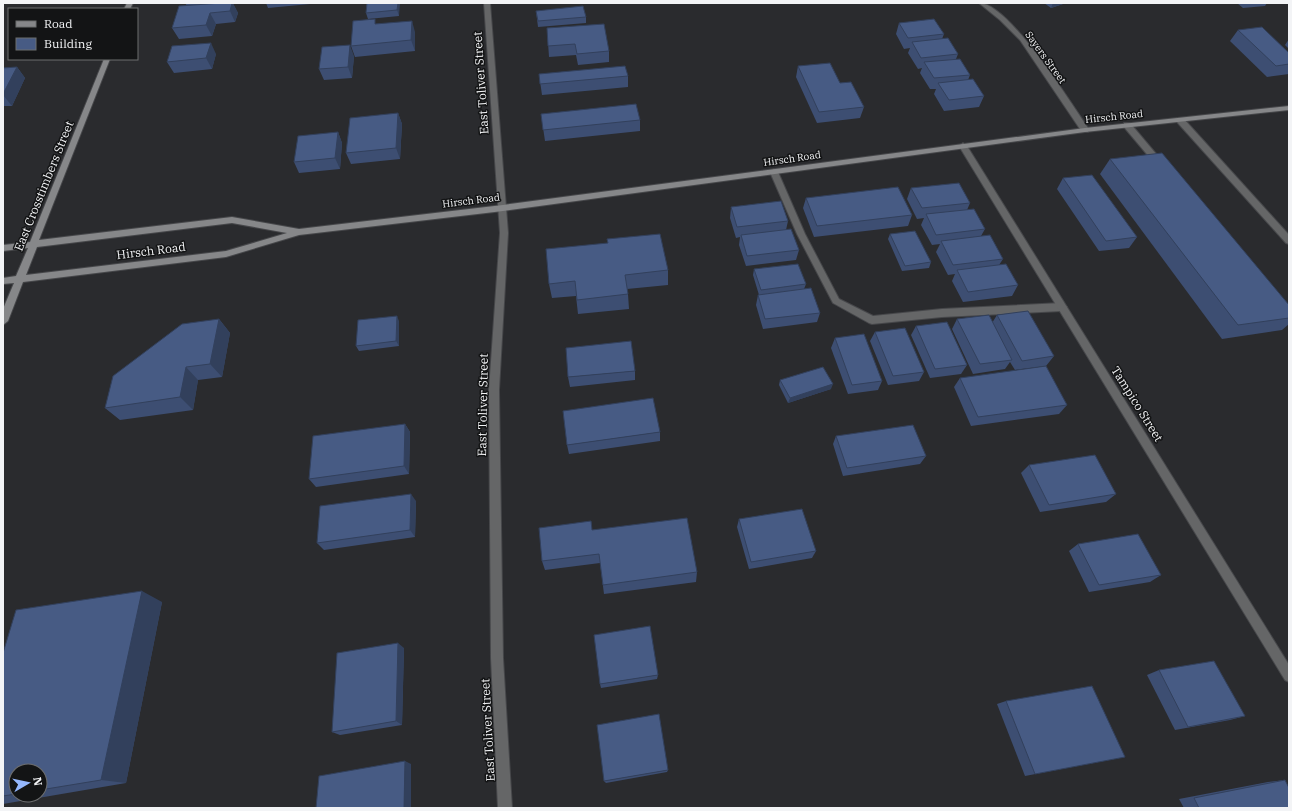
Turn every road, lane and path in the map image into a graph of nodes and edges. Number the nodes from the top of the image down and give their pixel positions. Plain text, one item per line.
1 (487, 3) edge
2 (982, 3) edge
3 (107, 60) edge
4 (1289, 108) edge
5 (1180, 120) junction
6 (1127, 126) junction
7 (1085, 130) junction
8 (963, 146) junction
9 (1162, 167) edge
10 (774, 172) junction
11 (503, 208) junction
12 (298, 232) junction
13 (1289, 241) edge
14 (33, 245) junction
15 (3, 248) edge
16 (20, 278) junction
17 (3, 281) edge
18 (1062, 306) junction
19 (3, 321) edge
20 (1289, 676) edge
21 (506, 808) edge

1 - 11 street, East Toliver Street
2 - 7 street, Sayers Street
3 - 14 main road, East Crosstimbers Street
4 - 5 main road, Hirsch Road
5 - 6 main road, Hirsch Road
5 - 13 street
6 - 7 main road, Hirsch Road
6 - 9 street
7 - 8 main road, Hirsch Road
8 - 10 main road, Hirsch Road
8 - 18 street, Tampico Street
10 - 11 main road, Hirsch Road
10 - 18 street
11 - 12 main road, Hirsch Road
11 - 21 street, East Toliver Street
12 - 14 main road, Hirsch Road
12 - 16 main road, Hirsch Road
14 - 15 main road, Hirsch Road
14 - 16 main road, East Crosstimbers Street
16 - 17 main road, Hirsch Road
16 - 19 main road, East Crosstimbers Street
18 - 20 street, Tampico Street

